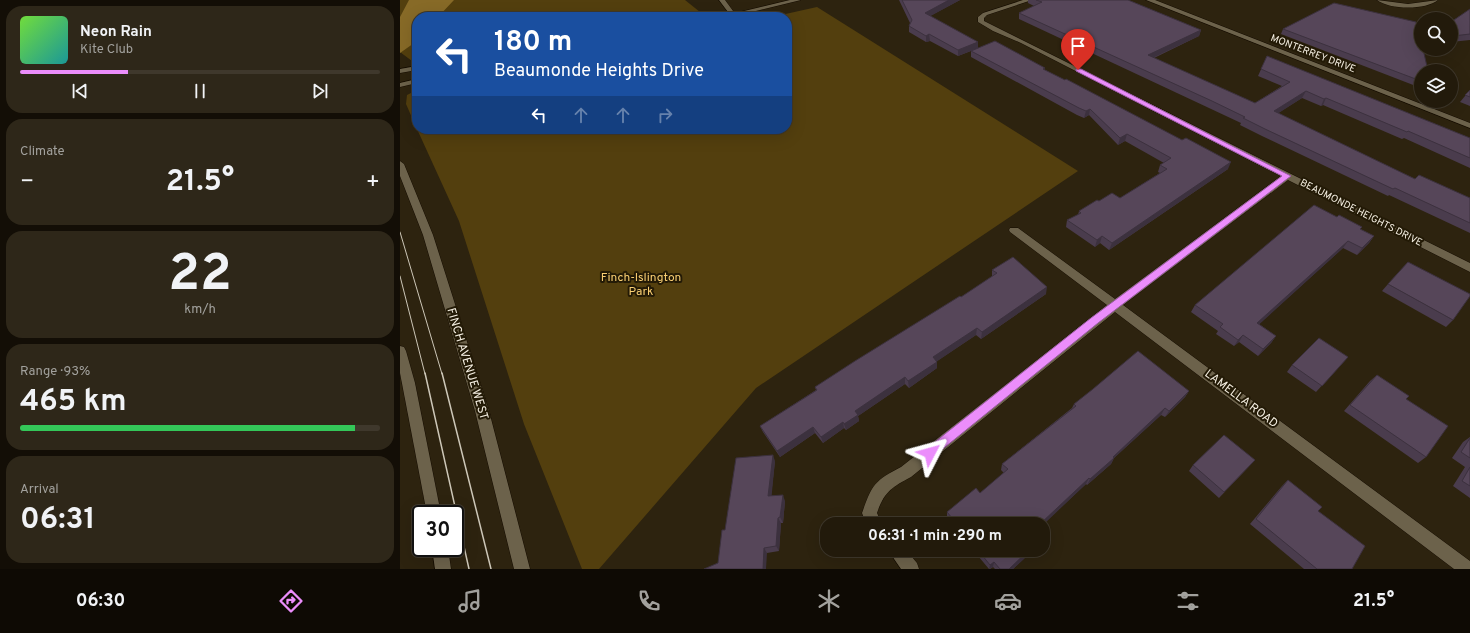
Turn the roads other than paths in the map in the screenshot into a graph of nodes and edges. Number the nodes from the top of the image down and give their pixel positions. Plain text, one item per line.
1 (722, 0) edge
2 (798, 0) edge
3 (1029, 0) edge
4 (1149, 0) edge
5 (1380, 0) edge
6 (1435, 0) edge
7 (731, 12) edge
8 (742, 12) edge
9 (412, 69) edge
10 (400, 71) edge
11 (412, 82) edge
12 (400, 85) edge
13 (1470, 126) edge
14 (400, 164) edge
15 (1287, 176) junction
16 (1014, 230) dead end
17 (1470, 268) edge
18 (1116, 305) junction
19 (400, 351) edge
20 (432, 505) edge
21 (871, 517) edge
22 (441, 557) edge
23 (902, 557) edge
24 (443, 569) edge
25 (522, 569) edge
26 (912, 569) edge
27 (1467, 569) edge

1 - 7 street
2 - 8 street
3 - 15 street, BEAUMONDE HEIGHTS DRIVE
4 - 13 street, MONTERREY DRIVE
5 - 6 street
9 - 10 street
11 - 12 street
14 - 25 street, FINCH AVENUE WEST
15 - 17 street, BEAUMONDE HEIGHTS DRIVE
15 - 18 street
16 - 18 street, LAMELLA ROAD
18 - 21 street
18 - 27 street, LAMELLA ROAD
19 - 20 street
22 - 24 street
23 - 26 street

